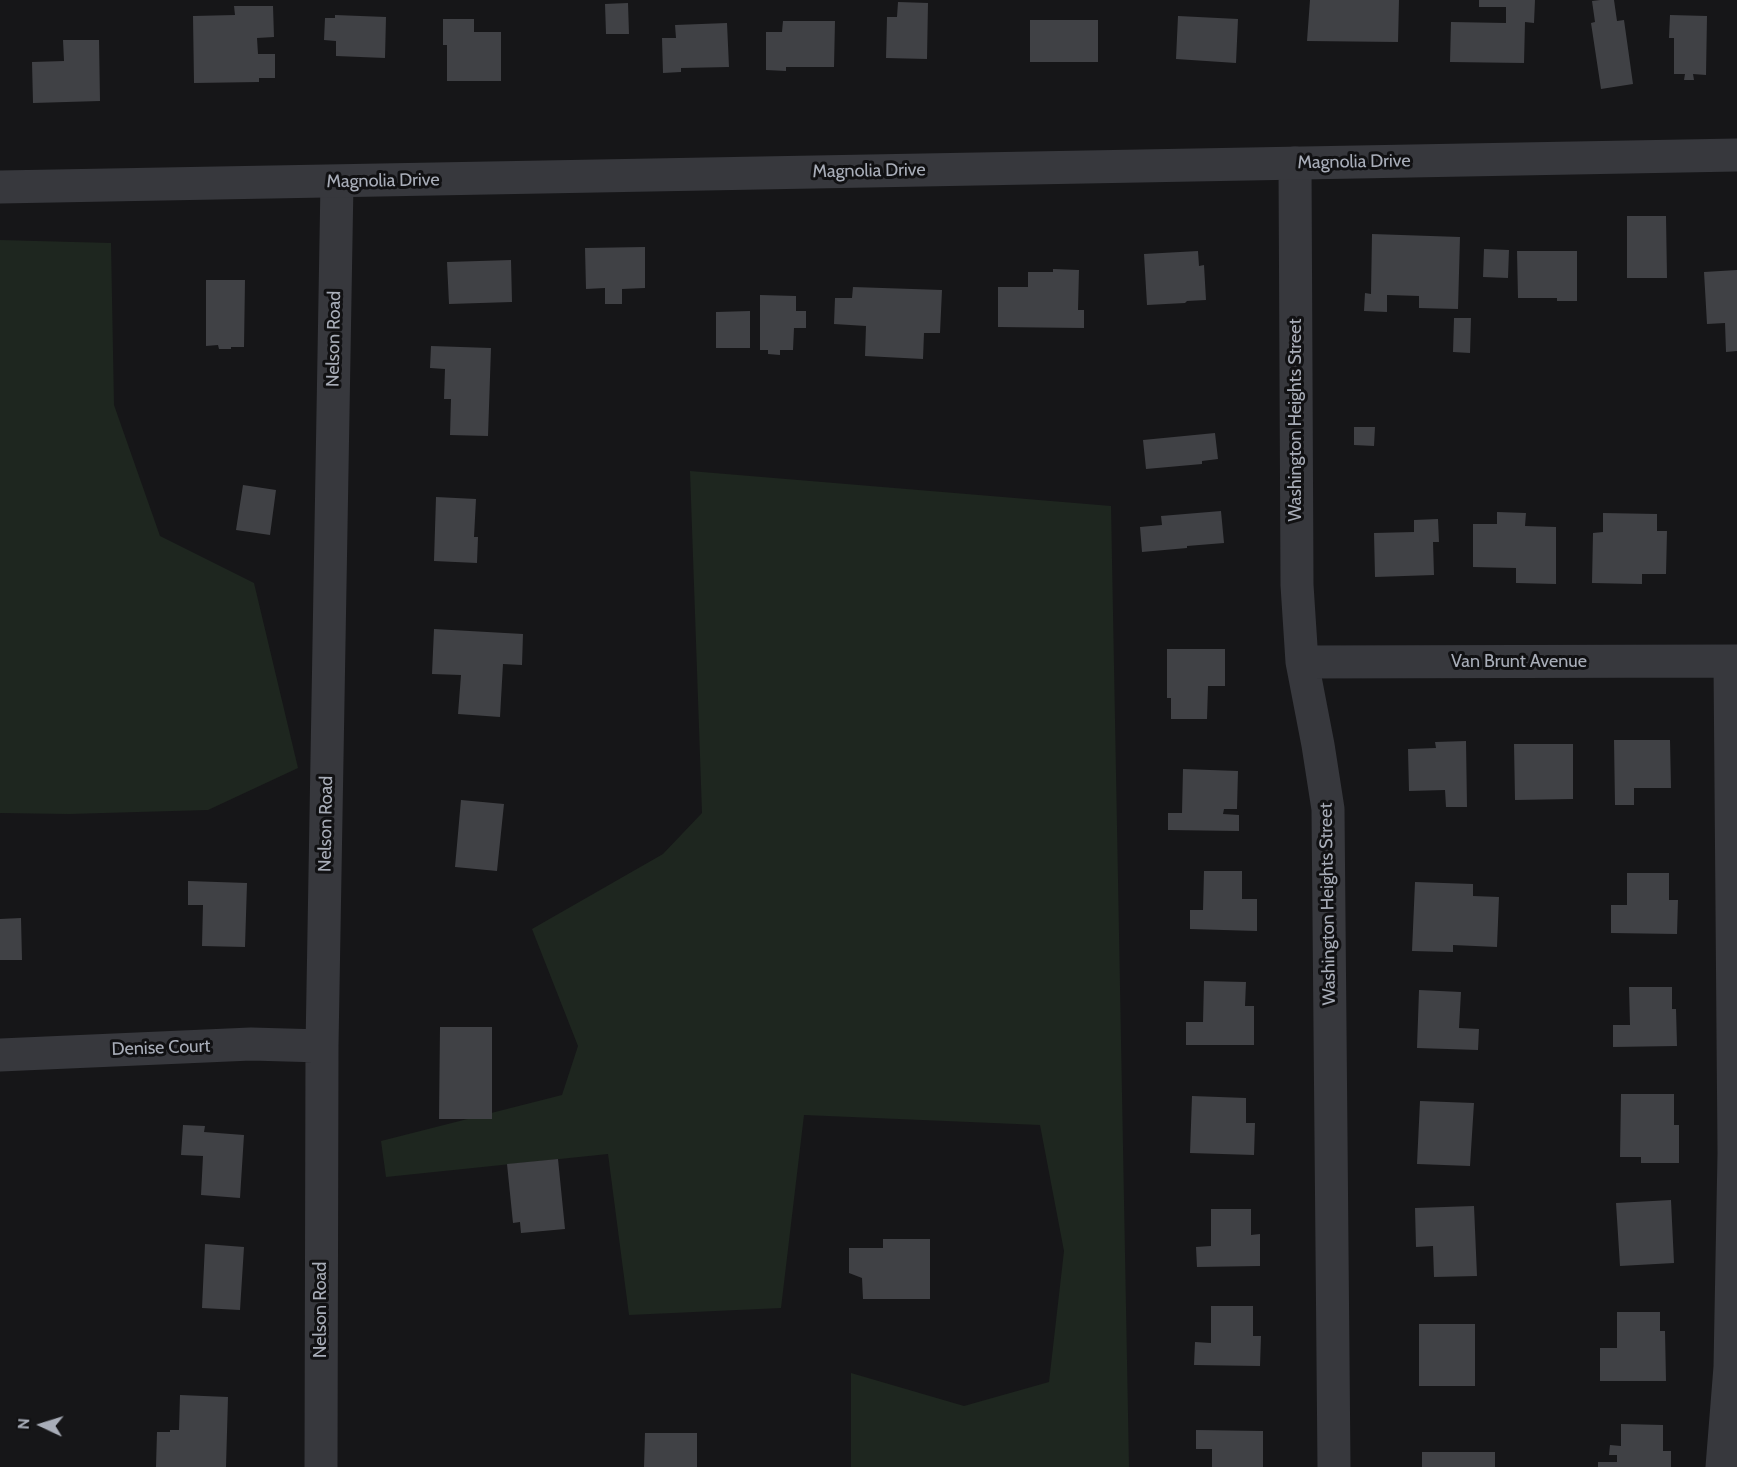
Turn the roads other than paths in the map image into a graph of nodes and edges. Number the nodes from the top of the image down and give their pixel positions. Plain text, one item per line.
1 (1737, 155) edge
2 (1295, 163) junction
3 (337, 182) junction
4 (0, 187) edge
5 (1733, 661) edge
6 (1302, 662) junction
7 (322, 1046) junction
8 (0, 1055) edge
9 (321, 1467) edge
10 (1334, 1467) edge
11 (1722, 1467) edge

1 - 2 street, Magnolia Drive
2 - 3 street, Magnolia Drive
2 - 6 street, Washington Heights Street
3 - 4 street, Magnolia Drive
3 - 7 street, Nelson Road
5 - 6 street, Van Brunt Avenue
5 - 11 street
6 - 10 street, Washington Heights Street
7 - 8 street, Denise Court
7 - 9 street, Nelson Road

